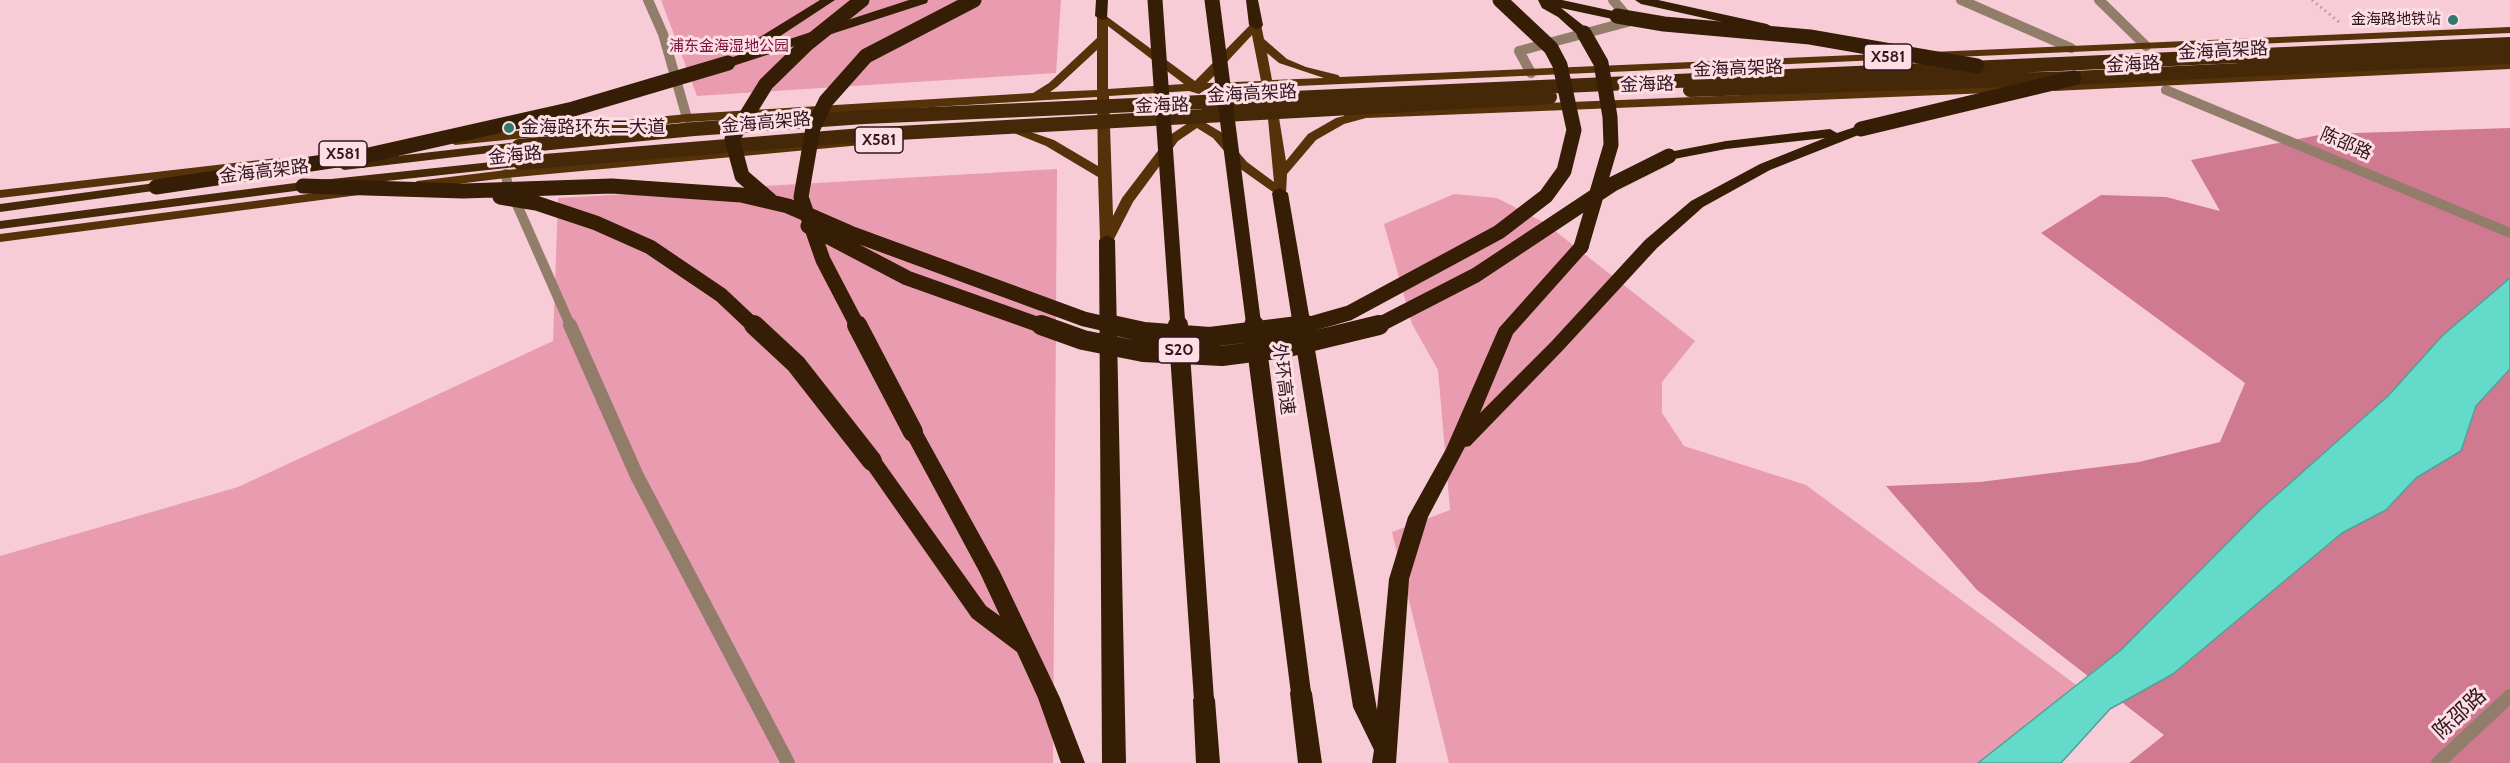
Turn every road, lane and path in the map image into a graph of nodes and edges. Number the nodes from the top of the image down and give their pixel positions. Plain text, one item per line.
1 (648, 0) edge
2 (829, 0) edge
3 (862, 0) edge
4 (922, 0) edge
5 (974, 0) edge
6 (1102, 0) edge
7 (1155, 0) edge
8 (1212, 0) edge
9 (1252, 0) edge
10 (1500, 0) edge
11 (1539, 0) edge
12 (1544, 0) edge
13 (1613, 0) edge
14 (1641, 0) edge
15 (1961, 0) edge
16 (2099, 0) edge
17 (2312, 0) edge
18 (1102, 16) junction
19 (2340, 22) dead end
20 (1256, 25) junction
21 (2510, 30) edge
22 (1810, 37) junction
23 (1102, 39) junction
24 (1259, 40) junction
25 (2510, 44) edge
26 (2146, 46) junction
27 (2071, 48) junction
28 (2510, 57) edge
29 (728, 63) junction
30 (1977, 66) junction
31 (2510, 66) edge
32 (1531, 73) junction
33 (2074, 78) junction
34 (1348, 81) junction
35 (1250, 85) junction
36 (1266, 85) junction
37 (1196, 87) junction
38 (2166, 90) dead end
39 (1135, 91) junction
40 (1103, 94) junction
41 (1037, 96) junction
42 (1214, 104) junction
43 (1170, 106) junction
44 (1395, 113) junction
45 (687, 118) junction
46 (1257, 119) junction
47 (1274, 119) junction
48 (1196, 123) junction
49 (1132, 125) junction
50 (1103, 126) junction
51 (1010, 129) junction
52 (1861, 129) junction
53 (506, 174) junction
54 (1281, 174) junction
55 (1104, 176) junction
56 (303, 186) junction
57 (156, 187) junction
58 (463, 191) junction
59 (1280, 193) junction
60 (0, 195) edge
61 (0, 208) edge
62 (0, 225) edge
63 (2510, 233) edge
64 (0, 238) edge
65 (1107, 240) junction
66 (1455, 449) junction
67 (1027, 648) junction
68 (2510, 696) edge
69 (1383, 754) edge
70 (788, 763) edge
71 (1073, 763) edge
72 (1114, 763) edge
73 (1208, 763) edge
74 (1310, 763) edge
75 (2438, 763) edge

1 - 45 street
2 - 29 highway
3 - 52 highway, bridge
4 - 29 highway, bridge
5 - 67 highway, bridge
6 - 18 highway
7 - 73 highway, S20, bridge
8 - 74 highway, 外环高速, bridge
9 - 20 highway
10 - 58 highway, bridge
11 - 66 highway, bridge
12 - 22 highway, bridge
13 - 32 street
14 - 22 highway, bridge
15 - 27 street
16 - 26 street
17 - 19 path
18 - 23 main road
18 - 37 main road
20 - 24 main road
20 - 37 main road
21 - 26 main road, 金海路 / X581
22 - 30 highway, bridge
23 - 40 main road
23 - 41 main road
24 - 34 main road
24 - 36 main road
25 - 30 highway, 金海高架路, bridge
26 - 27 main road, 金海路 / X581
27 - 32 main road, 金海路 / X581
28 - 33 highway, 金海高架路, bridge
29 - 57 highway, bridge
30 - 57 highway, 金海高架路, bridge
31 - 44 main road, 金海路 / X581
32 - 34 main road, 金海路 / X581
33 - 52 highway, bridge
33 - 56 highway, 金海高架路, bridge
34 - 36 main road, 金海路 / X581
35 - 36 main road, 金海路 / X581
35 - 37 main road, 金海路 / X581
35 - 42 main road
36 - 47 main road
37 - 39 main road, 金海路 / X581
37 - 42 main road
37 - 43 main road
38 - 63 street, 陈邵路
39 - 40 main road, 金海路 / X581
39 - 43 main road
40 - 41 main road, 金海路 / X581
40 - 50 main road
41 - 45 main road, 金海路 / X581
42 - 46 main road
42 - 48 main road
43 - 48 main road
43 - 49 main road
44 - 47 main road, 金海路 / X581
44 - 54 main road
45 - 60 main road, 金海路 / X581
46 - 47 main road, 金海路 / X581
46 - 48 main road, 金海路 / X581
47 - 54 main road
48 - 49 main road, 金海路 / X581
48 - 59 main road
48 - 65 main road
49 - 50 main road, 金海路 / X581
50 - 51 main road, 金海路 / X581
50 - 55 main road
51 - 53 main road, 金海路 / X581
51 - 55 main road
52 - 66 highway
53 - 64 main road, 金海路 / X581
53 - 70 street
54 - 59 main road
55 - 65 main road
56 - 58 highway, bridge
56 - 62 highway, 金海高架路
57 - 61 highway, 金海高架路
58 - 67 highway, bridge
59 - 69 highway
65 - 72 highway
66 - 69 highway
67 - 71 highway
68 - 75 street, 陈邵路

